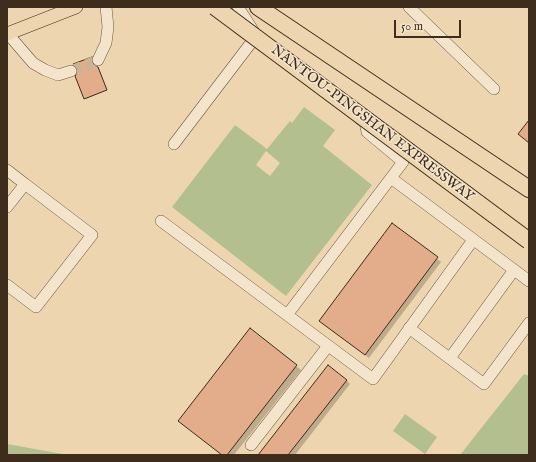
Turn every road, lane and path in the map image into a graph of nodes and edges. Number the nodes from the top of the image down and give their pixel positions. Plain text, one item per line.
1 (76, 7) edge
2 (106, 7) edge
3 (215, 7) edge
4 (238, 7) edge
5 (258, 7) edge
6 (408, 7) edge
7 (7, 34) edge
8 (257, 35) junction
9 (98, 60) dead end
10 (71, 71) tunnel mouth
11 (494, 89) dead end
12 (364, 122) junction
13 (174, 144) dead end
14 (7, 170) edge
15 (391, 178) junction
16 (25, 184) junction
17 (529, 188) edge
18 (7, 207) edge
19 (161, 221) dead end
20 (473, 240) junction
21 (529, 241) edge
22 (529, 247) edge
23 (514, 270) junction
24 (529, 281) edge
25 (7, 285) edge
26 (287, 315) junction
27 (529, 323) edge
28 (410, 328) junction
29 (328, 346) junction
30 (450, 358) junction
31 (251, 446) dead end

1 - 7 main road
2 - 9 lane
3 - 21 highway, NANTOU-PINGSHAN EXPRESSWAY, bridge
4 - 8 lane
5 - 17 highway, NANTOU-PINGSHAN EXPRESSWAY
6 - 11 lane
7 - 10 lane
8 - 12 lane
8 - 13 lane
12 - 15 lane
12 - 22 lane
14 - 16 lane
15 - 20 lane
15 - 26 lane
16 - 18 lane
16 - 25 lane
19 - 26 lane
20 - 23 lane
20 - 28 lane
23 - 24 lane
23 - 30 lane
26 - 29 lane
27 - 30 lane
28 - 29 lane
28 - 30 lane
29 - 31 lane

